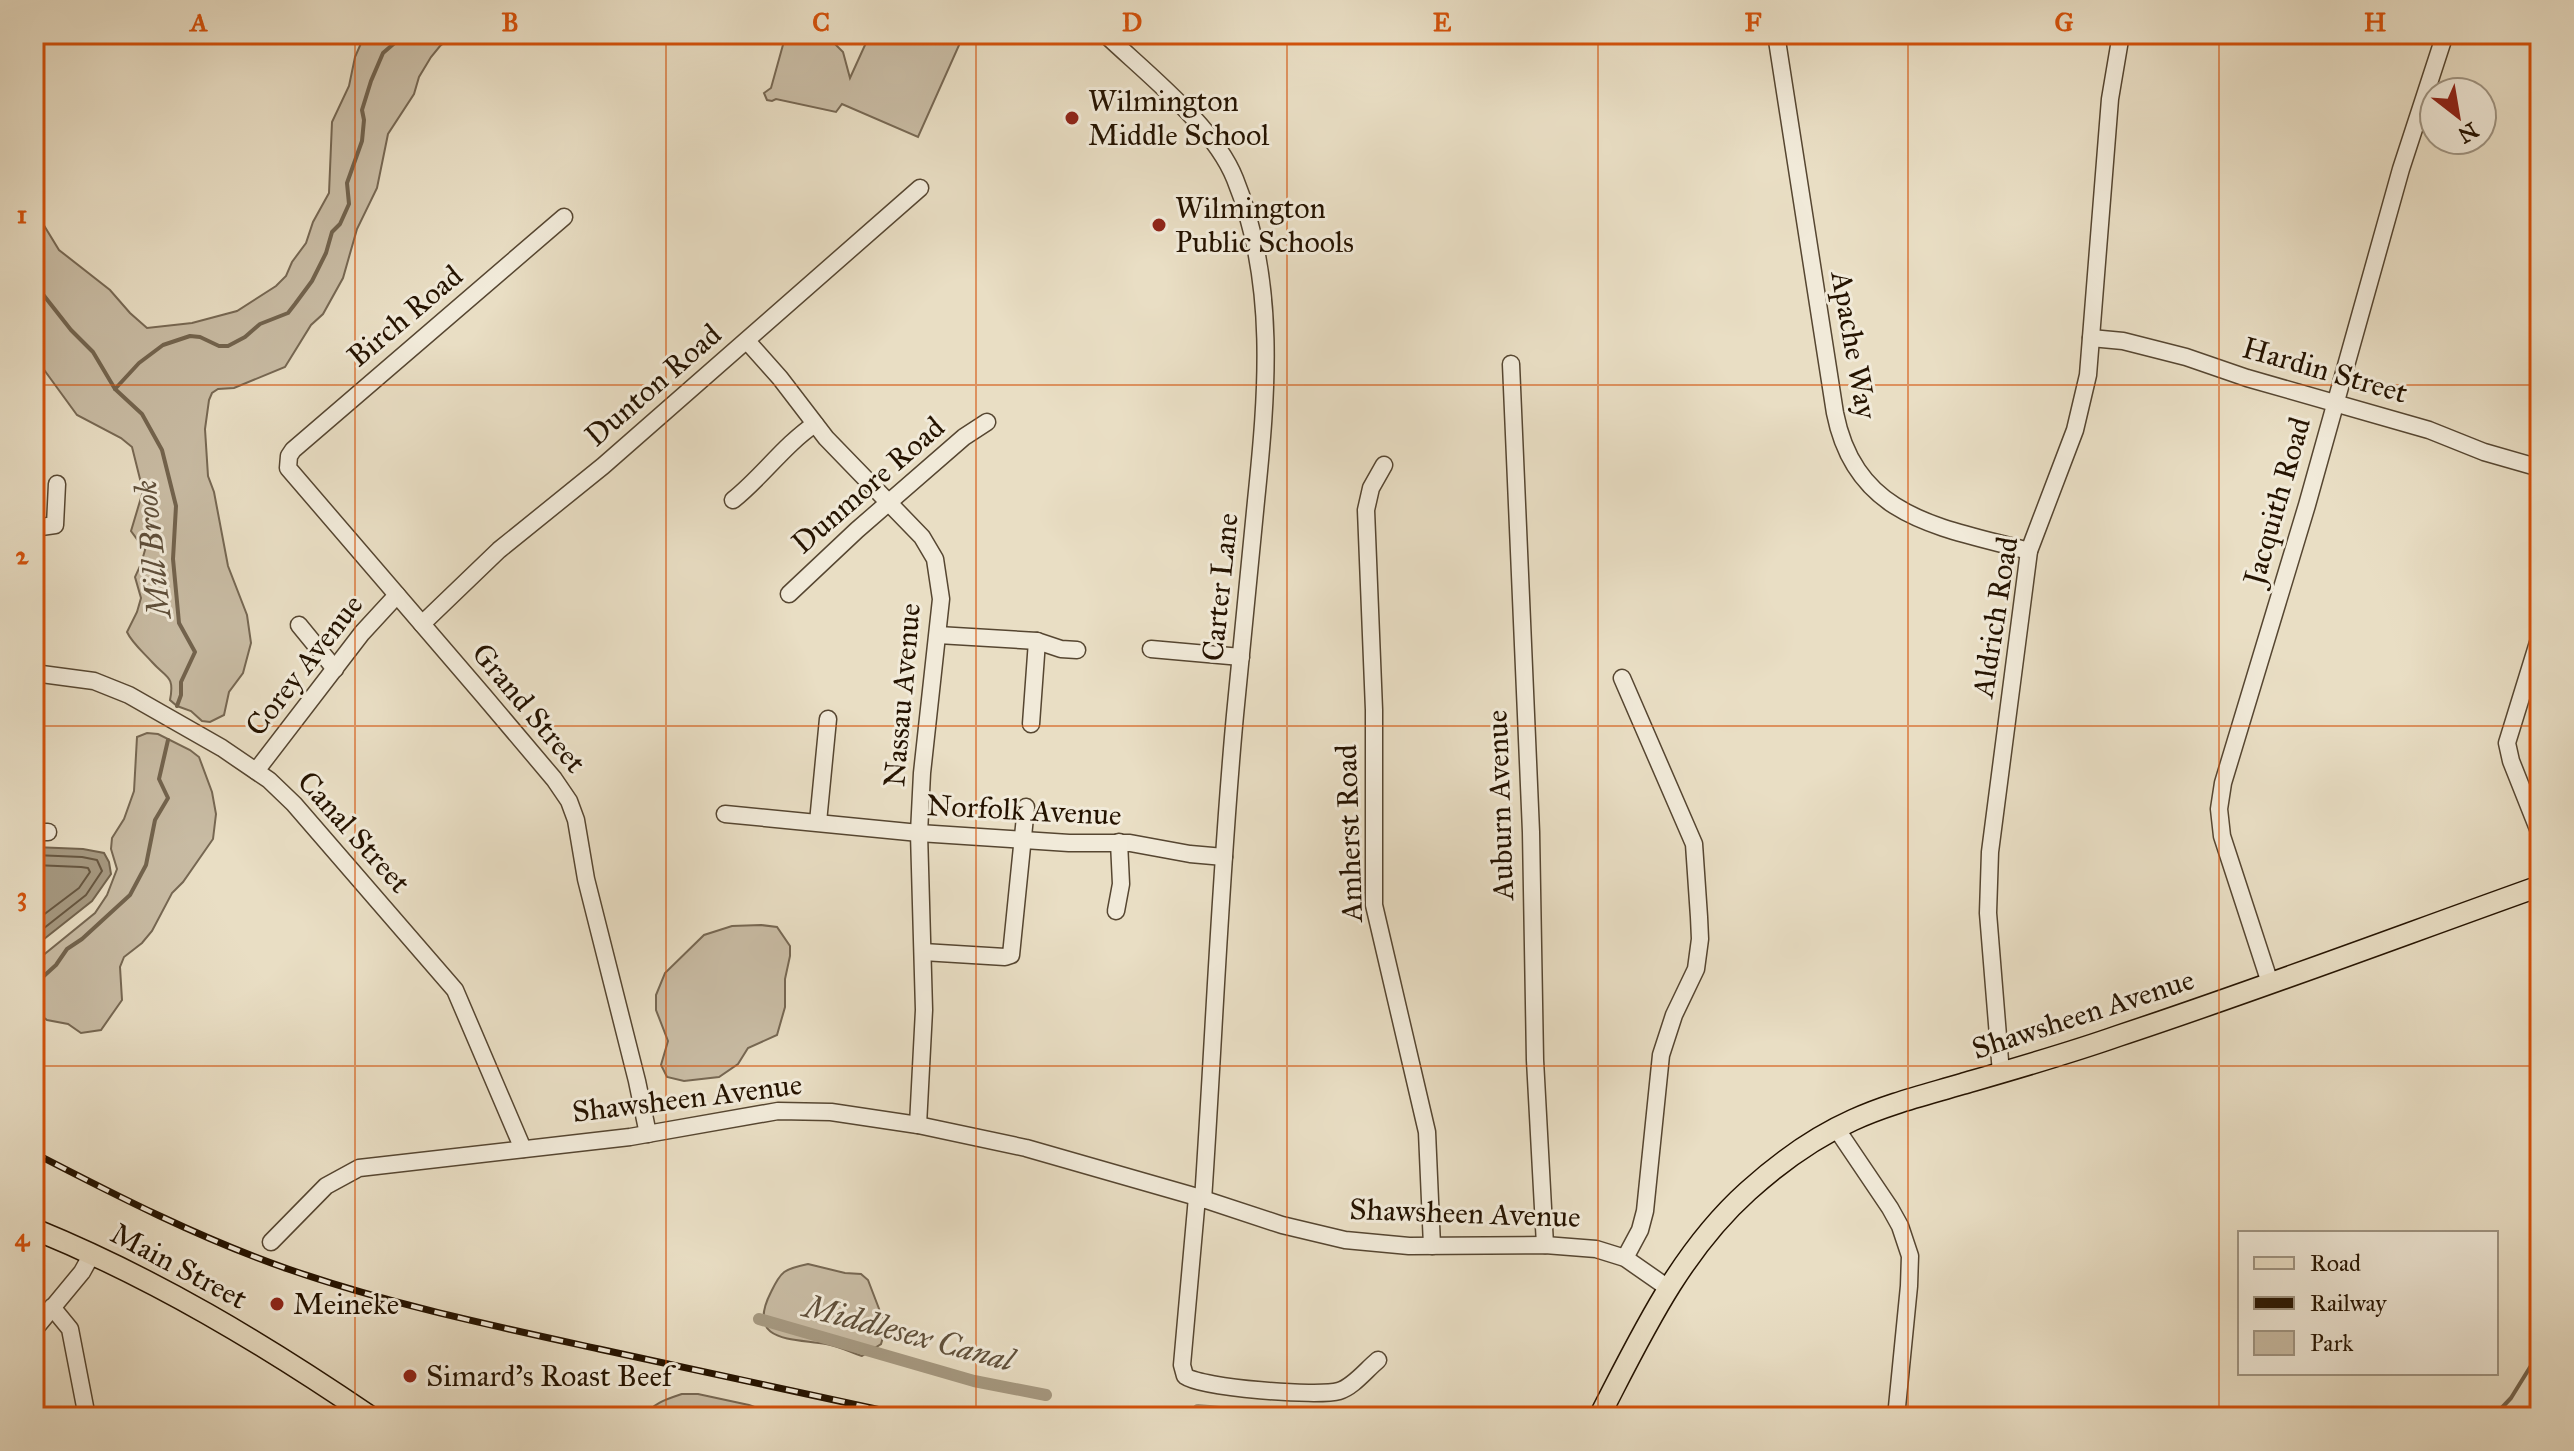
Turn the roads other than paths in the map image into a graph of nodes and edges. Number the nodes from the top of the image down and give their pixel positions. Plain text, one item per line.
1 (1105, 34) edge
2 (1776, 34) edge
3 (2121, 34) edge
4 (2445, 34) edge
5 (920, 188) dead end
6 (564, 217) dead end
7 (2091, 338) junction
8 (747, 341) junction
9 (1511, 364) dead end
10 (2334, 403) junction
11 (987, 422) dead end
12 (815, 424) junction
13 (288, 462) joint
14 (1384, 465) dead end
15 (2540, 468) edge
16 (57, 484) dead end
17 (733, 500) dead end
18 (889, 503) junction
19 (34, 528) edge
20 (2029, 551) junction
21 (789, 594) dead end
22 (397, 595) junction
23 (422, 624) junction
24 (299, 625) dead end
25 (938, 635) junction
26 (2540, 636) edge
27 (1037, 641) junction
28 (1151, 649) dead end
29 (1077, 650) dead end
30 (1241, 657) junction
31 (335, 669) junction
32 (34, 673) edge
33 (1622, 678) dead end
34 (828, 719) dead end
35 (1031, 724) dead end
36 (256, 771) junction
37 (1026, 807) dead end
38 (725, 814) dead end
39 (818, 822) junction
40 (919, 833) junction
41 (2540, 834) edge
42 (1023, 840) junction
43 (1119, 842) junction
44 (1224, 857) junction
45 (2540, 886) edge
46 (1116, 911) dead end
47 (923, 952) junction
48 (2270, 983) junction
49 (2001, 1073) junction
50 (918, 1125) junction
51 (1836, 1128) junction
52 (648, 1134) junction
53 (523, 1149) junction
54 (1200, 1198) junction
55 (34, 1229) edge
56 (271, 1242) dead end
57 (1545, 1245) junction
58 (1432, 1246) junction
59 (92, 1254) junction
60 (1625, 1258) junction
61 (1668, 1288) junction
62 (52, 1307) junction
63 (34, 1330) edge
64 (1378, 1360) dead end
65 (87, 1417) edge
66 (371, 1417) edge
67 (1599, 1417) edge
68 (1896, 1417) edge

1 - 30 street, Carter Lane
2 - 20 street, Apache Way
3 - 7 street, Aldrich Road
4 - 10 street, Jacquith Road
5 - 8 street, Dunton Road
6 - 13 street, Birch Road
7 - 10 street, Hardin Street
7 - 20 street, Aldrich Road
8 - 12 street, Nassau Avenue
8 - 23 street, Dunton Road
9 - 57 street, Auburn Avenue
10 - 15 street, Hardin Street
10 - 48 street, Jacquith Road
11 - 18 street, Dunmore Road
12 - 17 street
12 - 18 street, Nassau Avenue
13 - 22 street, Grand Street
14 - 58 street, Amherst Road
16 - 19 street
18 - 21 street, Dunmore Road
18 - 25 street, Nassau Avenue
20 - 49 street, Aldrich Road
22 - 23 street, Grand Street
22 - 31 street, Corey Avenue
23 - 52 street, Grand Street
24 - 31 street
25 - 27 street
25 - 40 street, Nassau Avenue
26 - 41 street
27 - 29 street
27 - 35 street
28 - 30 street
30 - 44 street, Carter Lane
31 - 36 street, Corey Avenue
32 - 36 street, Canal Street
33 - 60 street
34 - 39 street
36 - 53 street, Canal Street
37 - 42 street
38 - 39 street, Norfolk Avenue
39 - 40 street, Norfolk Avenue
40 - 42 street, Norfolk Avenue
40 - 47 street, Nassau Avenue
42 - 43 street, Norfolk Avenue
42 - 47 street
43 - 44 street, Norfolk Avenue
43 - 46 street
44 - 54 street, Carter Lane
45 - 48 main road, Shawsheen Avenue
47 - 50 street, Nassau Avenue
48 - 49 main road, Shawsheen Avenue
49 - 51 main road, Shawsheen Avenue
50 - 52 street, Shawsheen Avenue
50 - 54 street, Shawsheen Avenue
51 - 61 main road, Shawsheen Avenue
51 - 68 street
52 - 53 street, Shawsheen Avenue
53 - 56 street, Shawsheen Avenue
54 - 58 street, Shawsheen Avenue
54 - 64 street, Carter Lane
55 - 59 main road, Main Street
57 - 58 street, Shawsheen Avenue
57 - 60 street, Shawsheen Avenue
59 - 62 street
59 - 66 main road, Main Street
60 - 61 street, Shawsheen Avenue
61 - 67 main road
62 - 63 street
62 - 65 street

